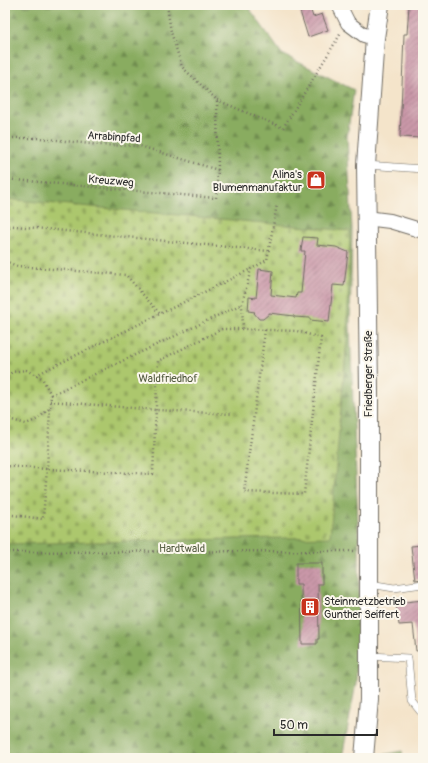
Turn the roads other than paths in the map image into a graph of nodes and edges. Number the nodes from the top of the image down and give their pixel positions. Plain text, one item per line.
1 (339, 5) edge
2 (380, 5) edge
3 (375, 38) junction
4 (366, 165) junction
5 (423, 169) edge
6 (366, 218) junction
7 (423, 231) edge
8 (370, 584) junction
9 (423, 584) edge
10 (369, 656) junction
11 (423, 712) edge
12 (365, 751) edge

1 - 3 street
2 - 3 street, Friedberger Straße
3 - 4 street, Friedberger Straße
4 - 5 lane
4 - 6 street, Friedberger Straße
6 - 7 street
6 - 8 street, Friedberger Straße
8 - 9 lane
8 - 10 street, Friedberger Straße
10 - 11 lane
10 - 12 street, Friedberger Straße

